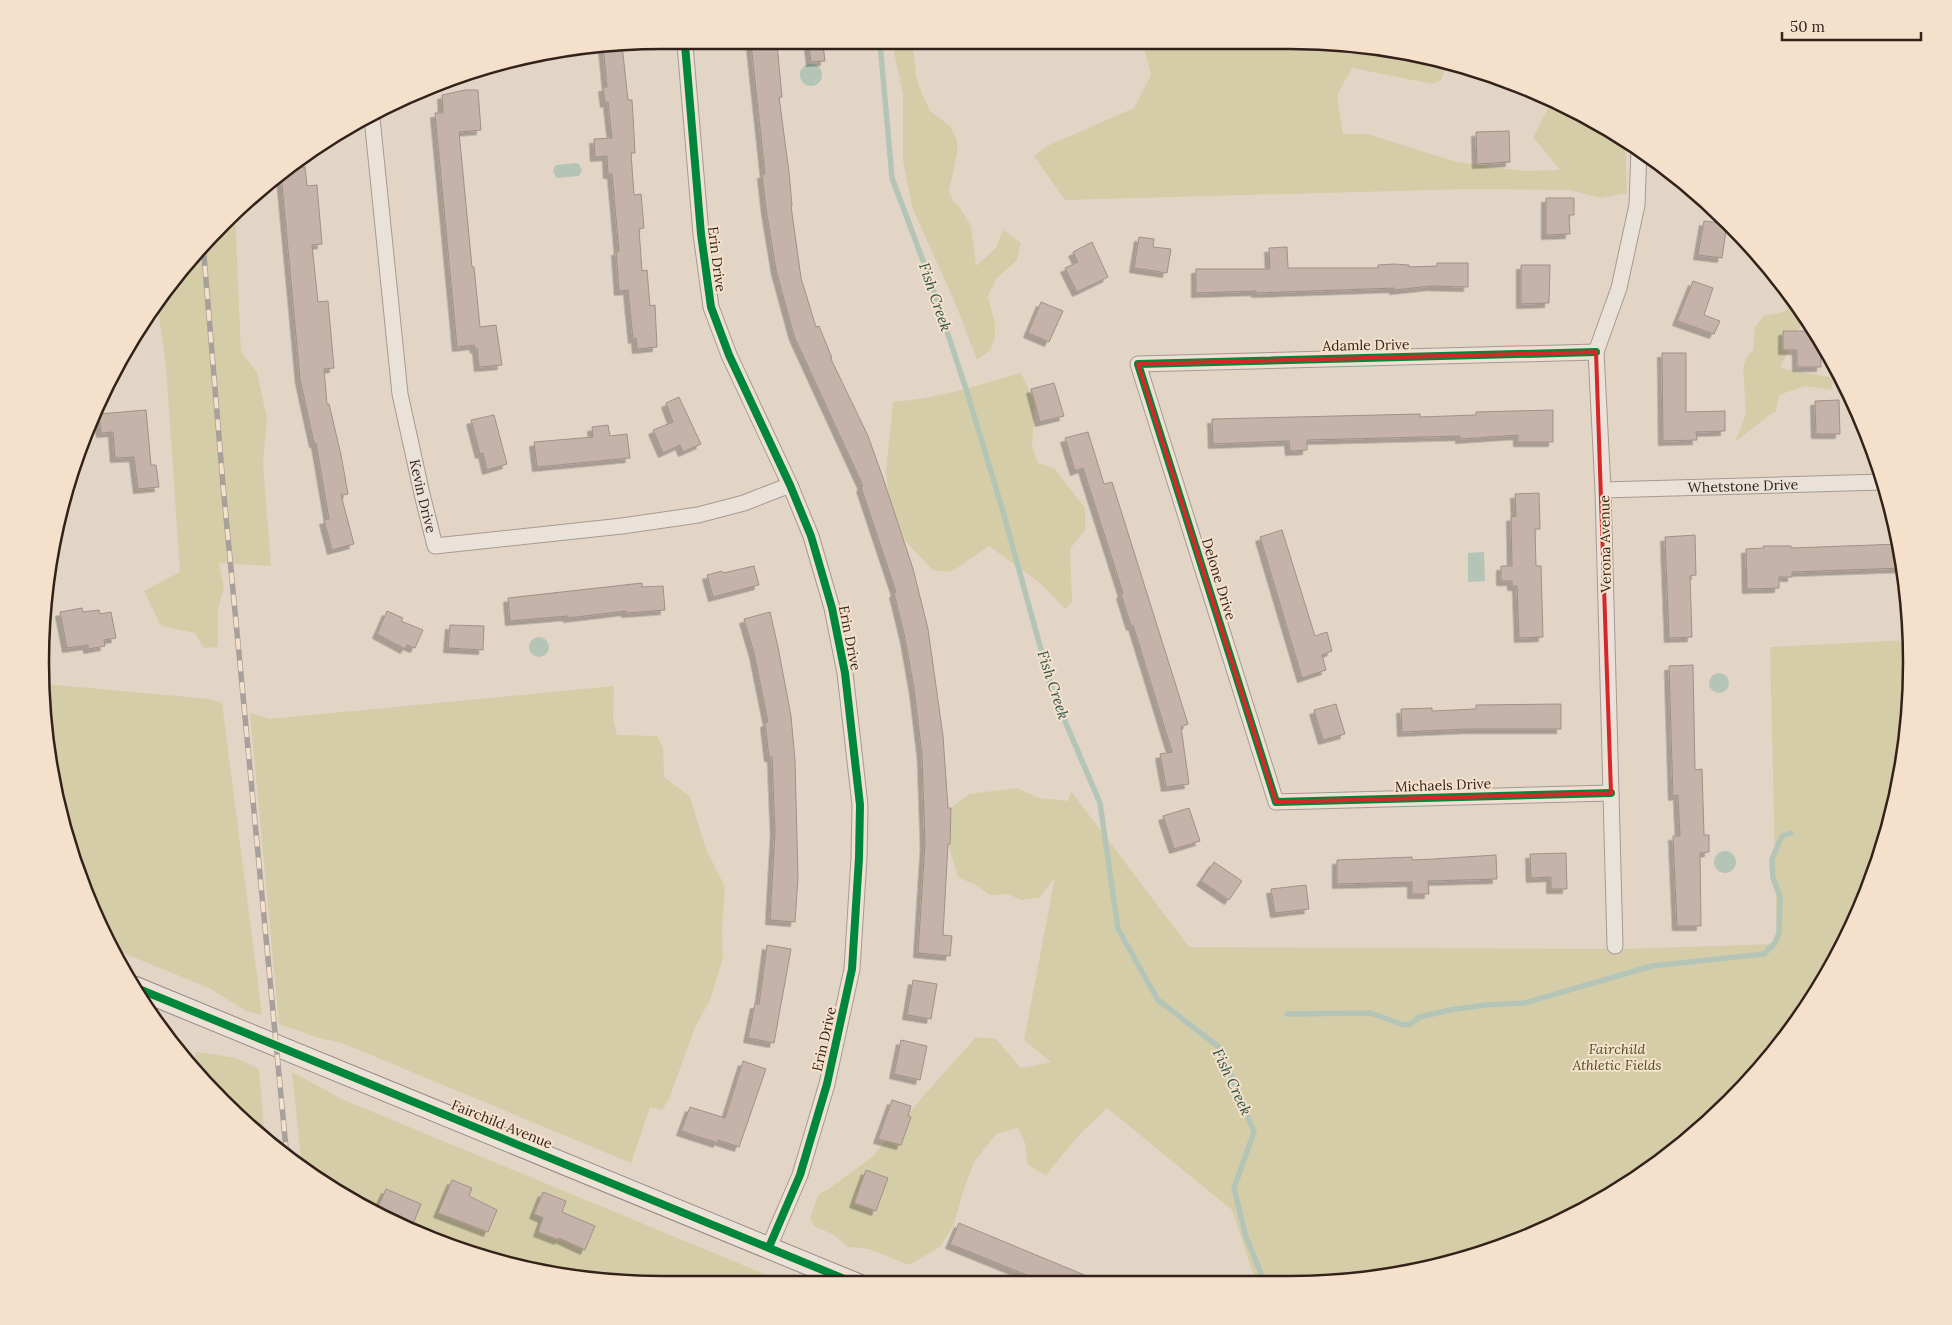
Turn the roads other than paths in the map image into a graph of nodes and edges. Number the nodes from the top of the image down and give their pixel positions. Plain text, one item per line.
1 (685, 49) edge
2 (372, 122) edge
3 (1639, 158) edge
4 (1596, 352) junction
5 (1138, 364) joint
6 (1876, 482) edge
7 (790, 485) junction
8 (1603, 490) junction
9 (1611, 792) junction
10 (1276, 802) joint
11 (1615, 946) dead end
12 (145, 991) edge
13 (769, 1247) junction
14 (838, 1276) edge

1 - 7 street, Erin Drive
2 - 7 street, Kevin Drive
3 - 4 street, Verona Avenue
4 - 5 street, Adamle Drive
4 - 8 street, Verona Avenue
5 - 10 street, Delone Drive
6 - 8 street, Whetstone Drive
7 - 13 street, Erin Drive
8 - 9 street, Verona Avenue
9 - 10 street, Michaels Drive
9 - 11 street, Verona Avenue
12 - 13 main road, Fairchild Avenue
13 - 14 main road, Fairchild Avenue

